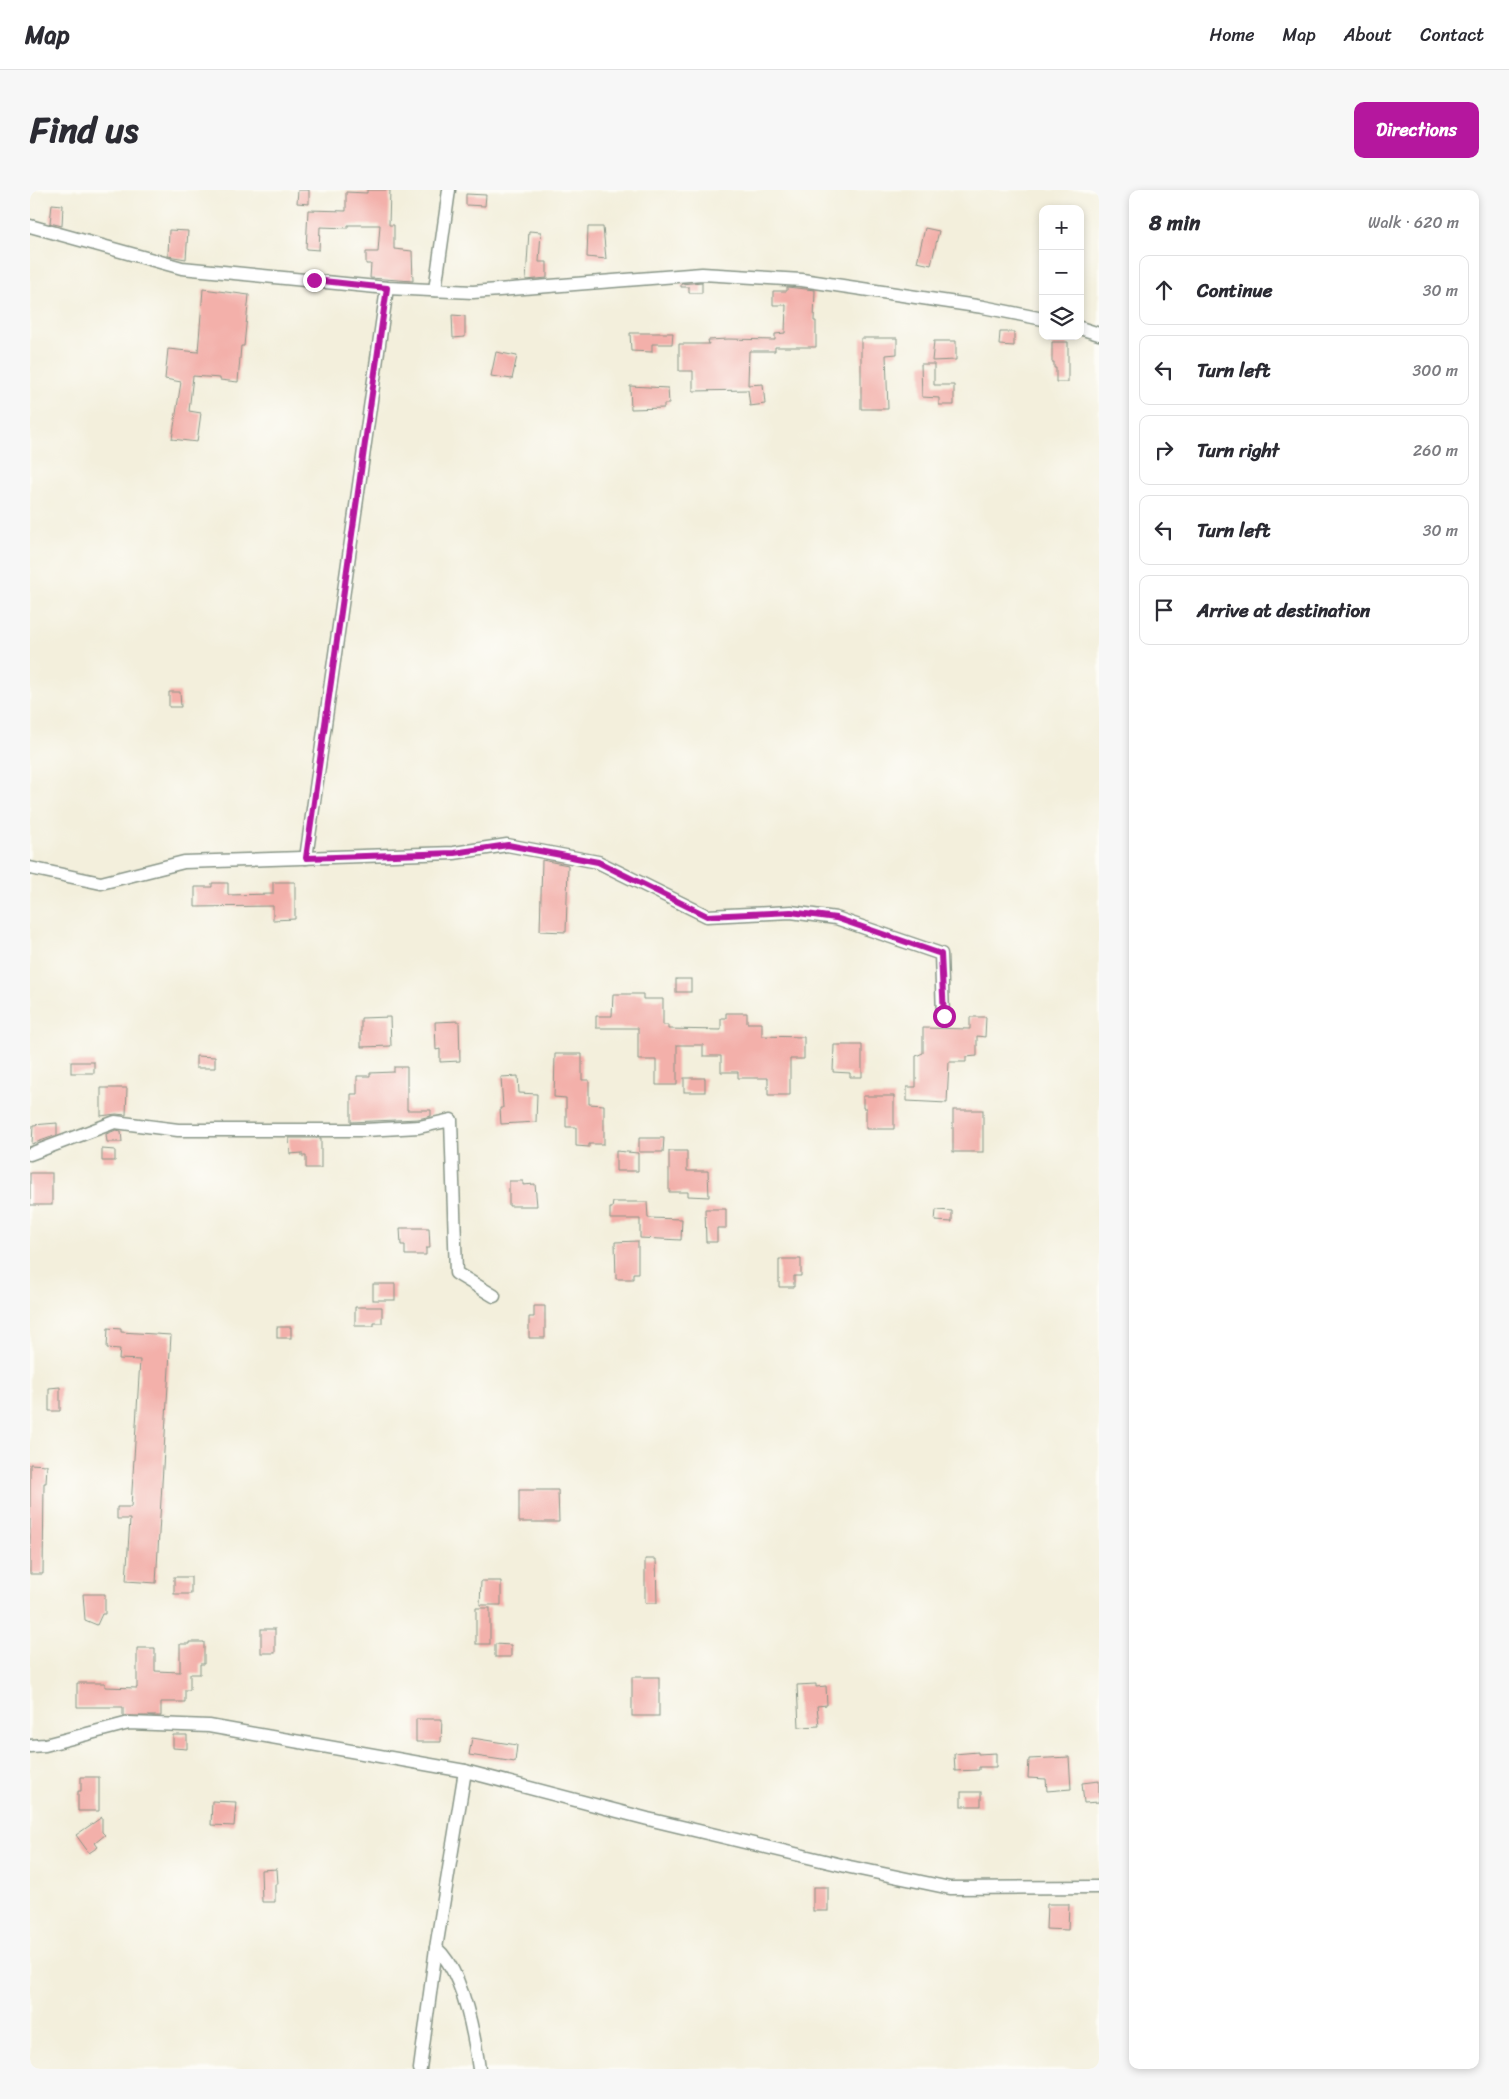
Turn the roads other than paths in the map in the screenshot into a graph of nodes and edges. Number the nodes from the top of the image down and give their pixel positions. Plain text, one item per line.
1 (449, 190) edge
2 (30, 226) edge
3 (387, 288) junction
4 (435, 290) junction
5 (1039, 318) edge
6 (1084, 329) edge
7 (1099, 334) edge
8 (306, 858) junction
9 (30, 868) edge
10 (944, 1016) dead end
11 (30, 1154) edge
12 (494, 1296) dead end
13 (30, 1746) edge
14 (465, 1772) junction
15 (1099, 1887) edge
16 (436, 1948) junction
17 (420, 2069) edge
18 (479, 2069) edge

1 - 4 street
2 - 3 street
3 - 4 street
3 - 8 street
4 - 5 street
6 - 7 street
8 - 9 street
8 - 10 street
11 - 12 street
13 - 14 street
14 - 15 street
14 - 16 street
16 - 17 street
16 - 18 street

